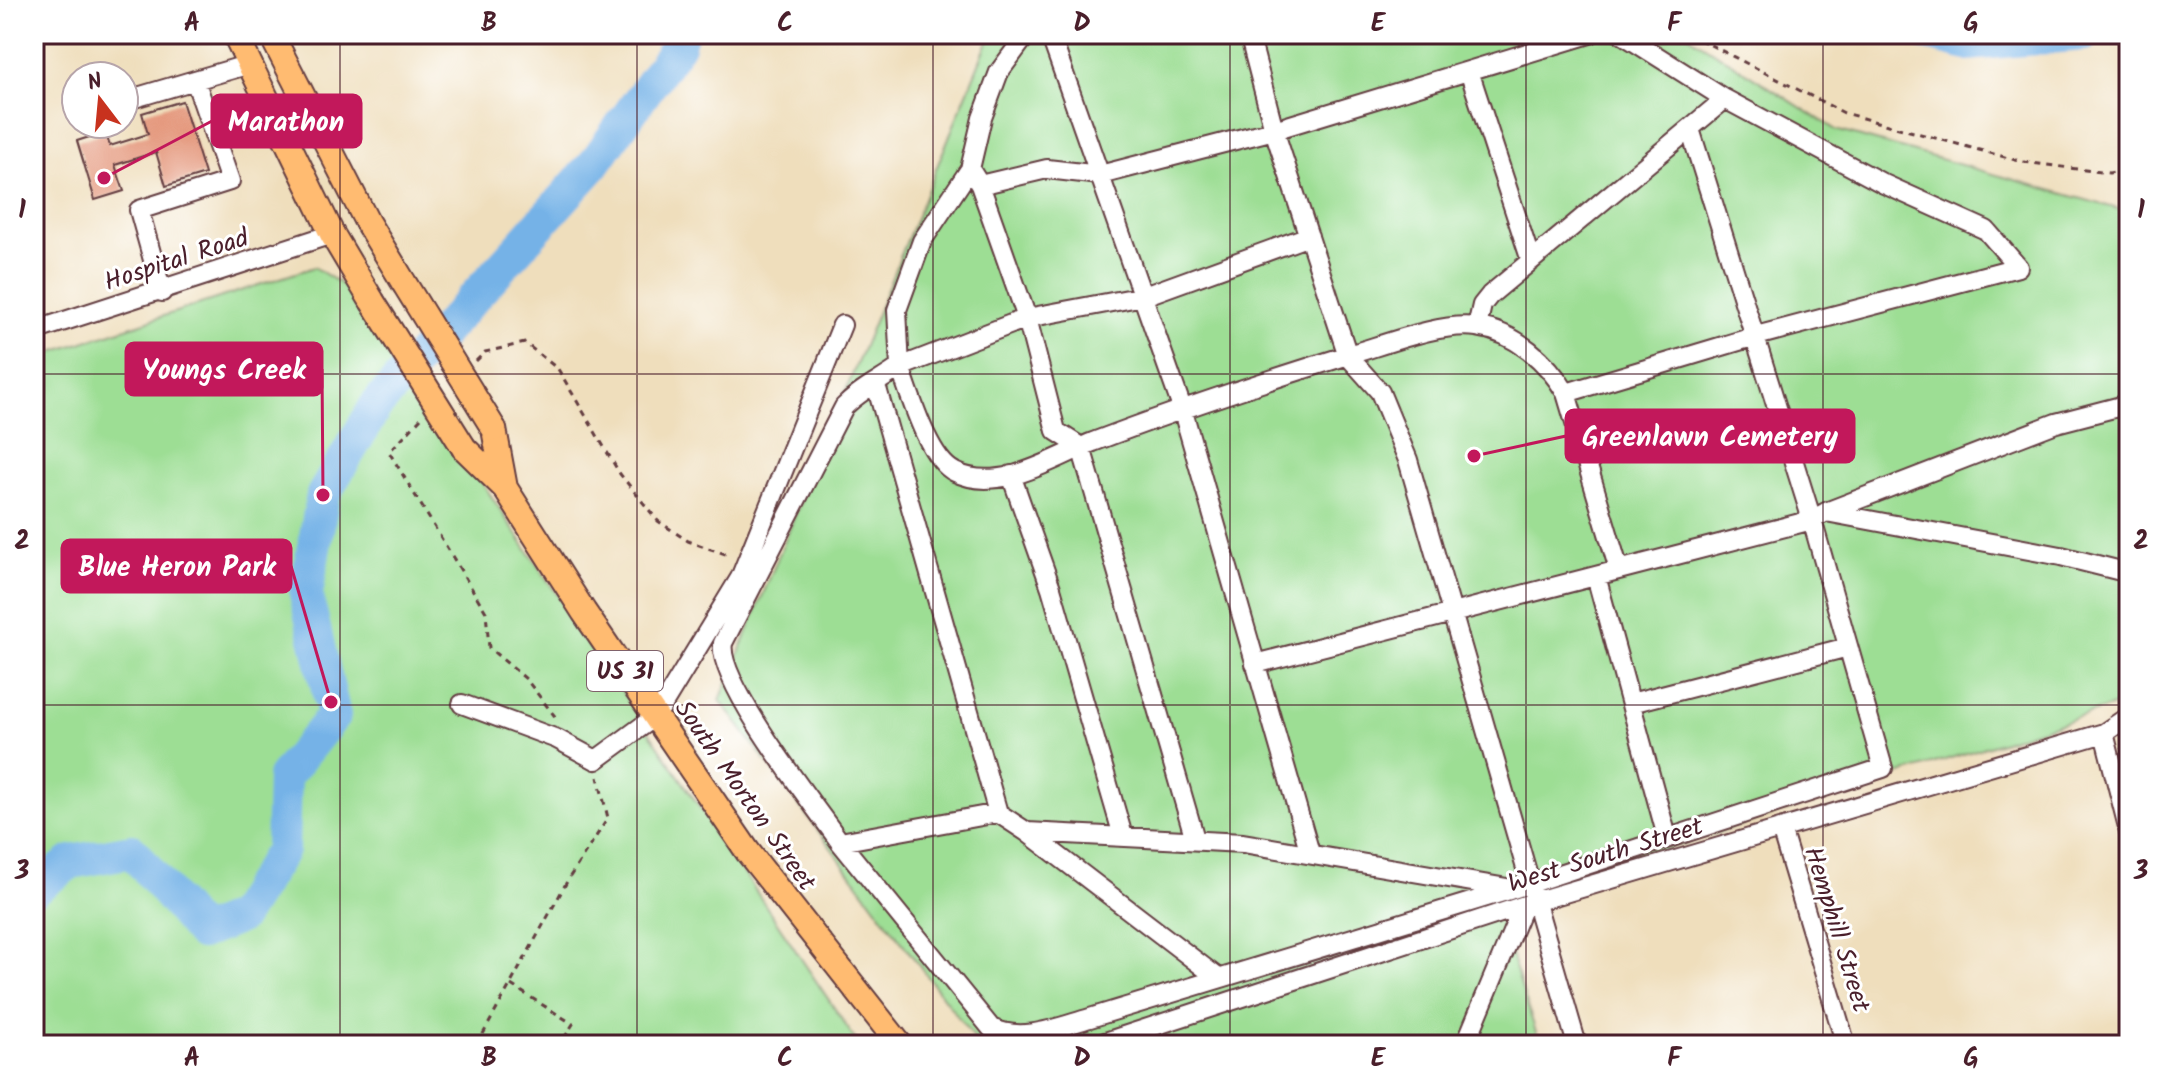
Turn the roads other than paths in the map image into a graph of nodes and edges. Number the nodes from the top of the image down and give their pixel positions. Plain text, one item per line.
1 (235, 34) edge
2 (271, 34) edge
3 (1027, 34) edge
4 (1050, 34) edge
5 (1249, 34) edge
6 (1590, 34) edge
7 (1622, 34) edge
8 (250, 64) junction
9 (1469, 71) junction
10 (195, 80) junction
11 (140, 96) edge
12 (1725, 99) junction
13 (1690, 129) junction
14 (1274, 130) junction
15 (1100, 175) junction
16 (975, 177) junction
17 (367, 222) junction
18 (332, 234) junction
19 (1309, 236) junction
20 (1531, 261) junction
21 (162, 292) junction
22 (1144, 296) junction
23 (1027, 318) junction
24 (842, 325) dead end
25 (1477, 327) junction
26 (34, 331) edge
27 (1756, 336) junction
28 (1348, 356) junction
29 (900, 367) junction
30 (876, 385) junction
31 (1566, 393) junction
32 (2129, 404) edge
33 (1182, 408) junction
34 (1081, 447) junction
35 (1011, 475) junction
36 (505, 488) junction
37 (1819, 516) junction
38 (1619, 570) junction
39 (2129, 573) edge
40 (1596, 576) junction
41 (1452, 614) junction
42 (1848, 647) junction
43 (1255, 664) junction
44 (1631, 703) junction
45 (462, 704) dead end
46 (656, 716) junction
47 (2129, 716) edge
48 (2104, 733) junction
49 (998, 813) junction
50 (1781, 829) junction
51 (2129, 831) edge
52 (1027, 832) junction
53 (1123, 836) junction
54 (1667, 837) junction
55 (1195, 839) junction
56 (840, 842) junction
57 (1310, 853) junction
58 (1525, 895) junction
59 (1218, 978) junction
60 (900, 1045) edge
61 (1096, 1045) edge
62 (1465, 1045) edge
63 (1577, 1045) edge
64 (1846, 1045) edge

1 - 8 main road, South Morton Street / US 31
2 - 17 main road, South Morton Street / US 31
3 - 16 street
4 - 15 street
5 - 14 street
6 - 9 street
7 - 12 street
8 - 10 street
8 - 18 main road, South Morton Street / US 31
9 - 14 street
9 - 20 street
10 - 11 street
10 - 21 street
12 - 13 street
12 - 27 street
13 - 20 street
13 - 27 street
14 - 15 street
14 - 19 street
15 - 16 street
15 - 22 street
16 - 23 street
16 - 29 street
17 - 18 main road
17 - 36 main road, South Morton Street / US 31, bridge
18 - 21 street, Hospital Road
18 - 36 main road, South Morton Street / US 31, bridge
19 - 22 street
19 - 28 street
20 - 25 street
21 - 26 street, Hospital Road
22 - 23 street
22 - 33 street
23 - 29 street
23 - 34 street
24 - 46 street
25 - 28 street
25 - 31 street
27 - 31 street
27 - 37 street
28 - 33 street
28 - 41 street
29 - 30 street
29 - 35 street
30 - 49 street
30 - 56 street
31 - 38 street
32 - 37 street
33 - 34 street
33 - 43 street
34 - 35 street
34 - 55 street
35 - 53 street
36 - 46 main road, South Morton Street / US 31
37 - 38 street
37 - 39 street
37 - 42 street
38 - 40 street
40 - 41 street
40 - 44 street
41 - 43 street
41 - 58 street
42 - 44 street
42 - 54 street
43 - 57 street
44 - 54 street
45 - 46 street
46 - 60 main road, South Morton Street / US 31
47 - 48 street, West South Street
48 - 50 street, West South Street
48 - 51 street
49 - 52 street
49 - 56 street
50 - 58 street, West South Street
50 - 64 street, Hemphill Street
52 - 53 street
52 - 59 street
53 - 55 street
54 - 58 street
55 - 57 street
56 - 59 street
57 - 58 street
58 - 59 street
58 - 61 street, West South Street
58 - 62 street
58 - 63 street

